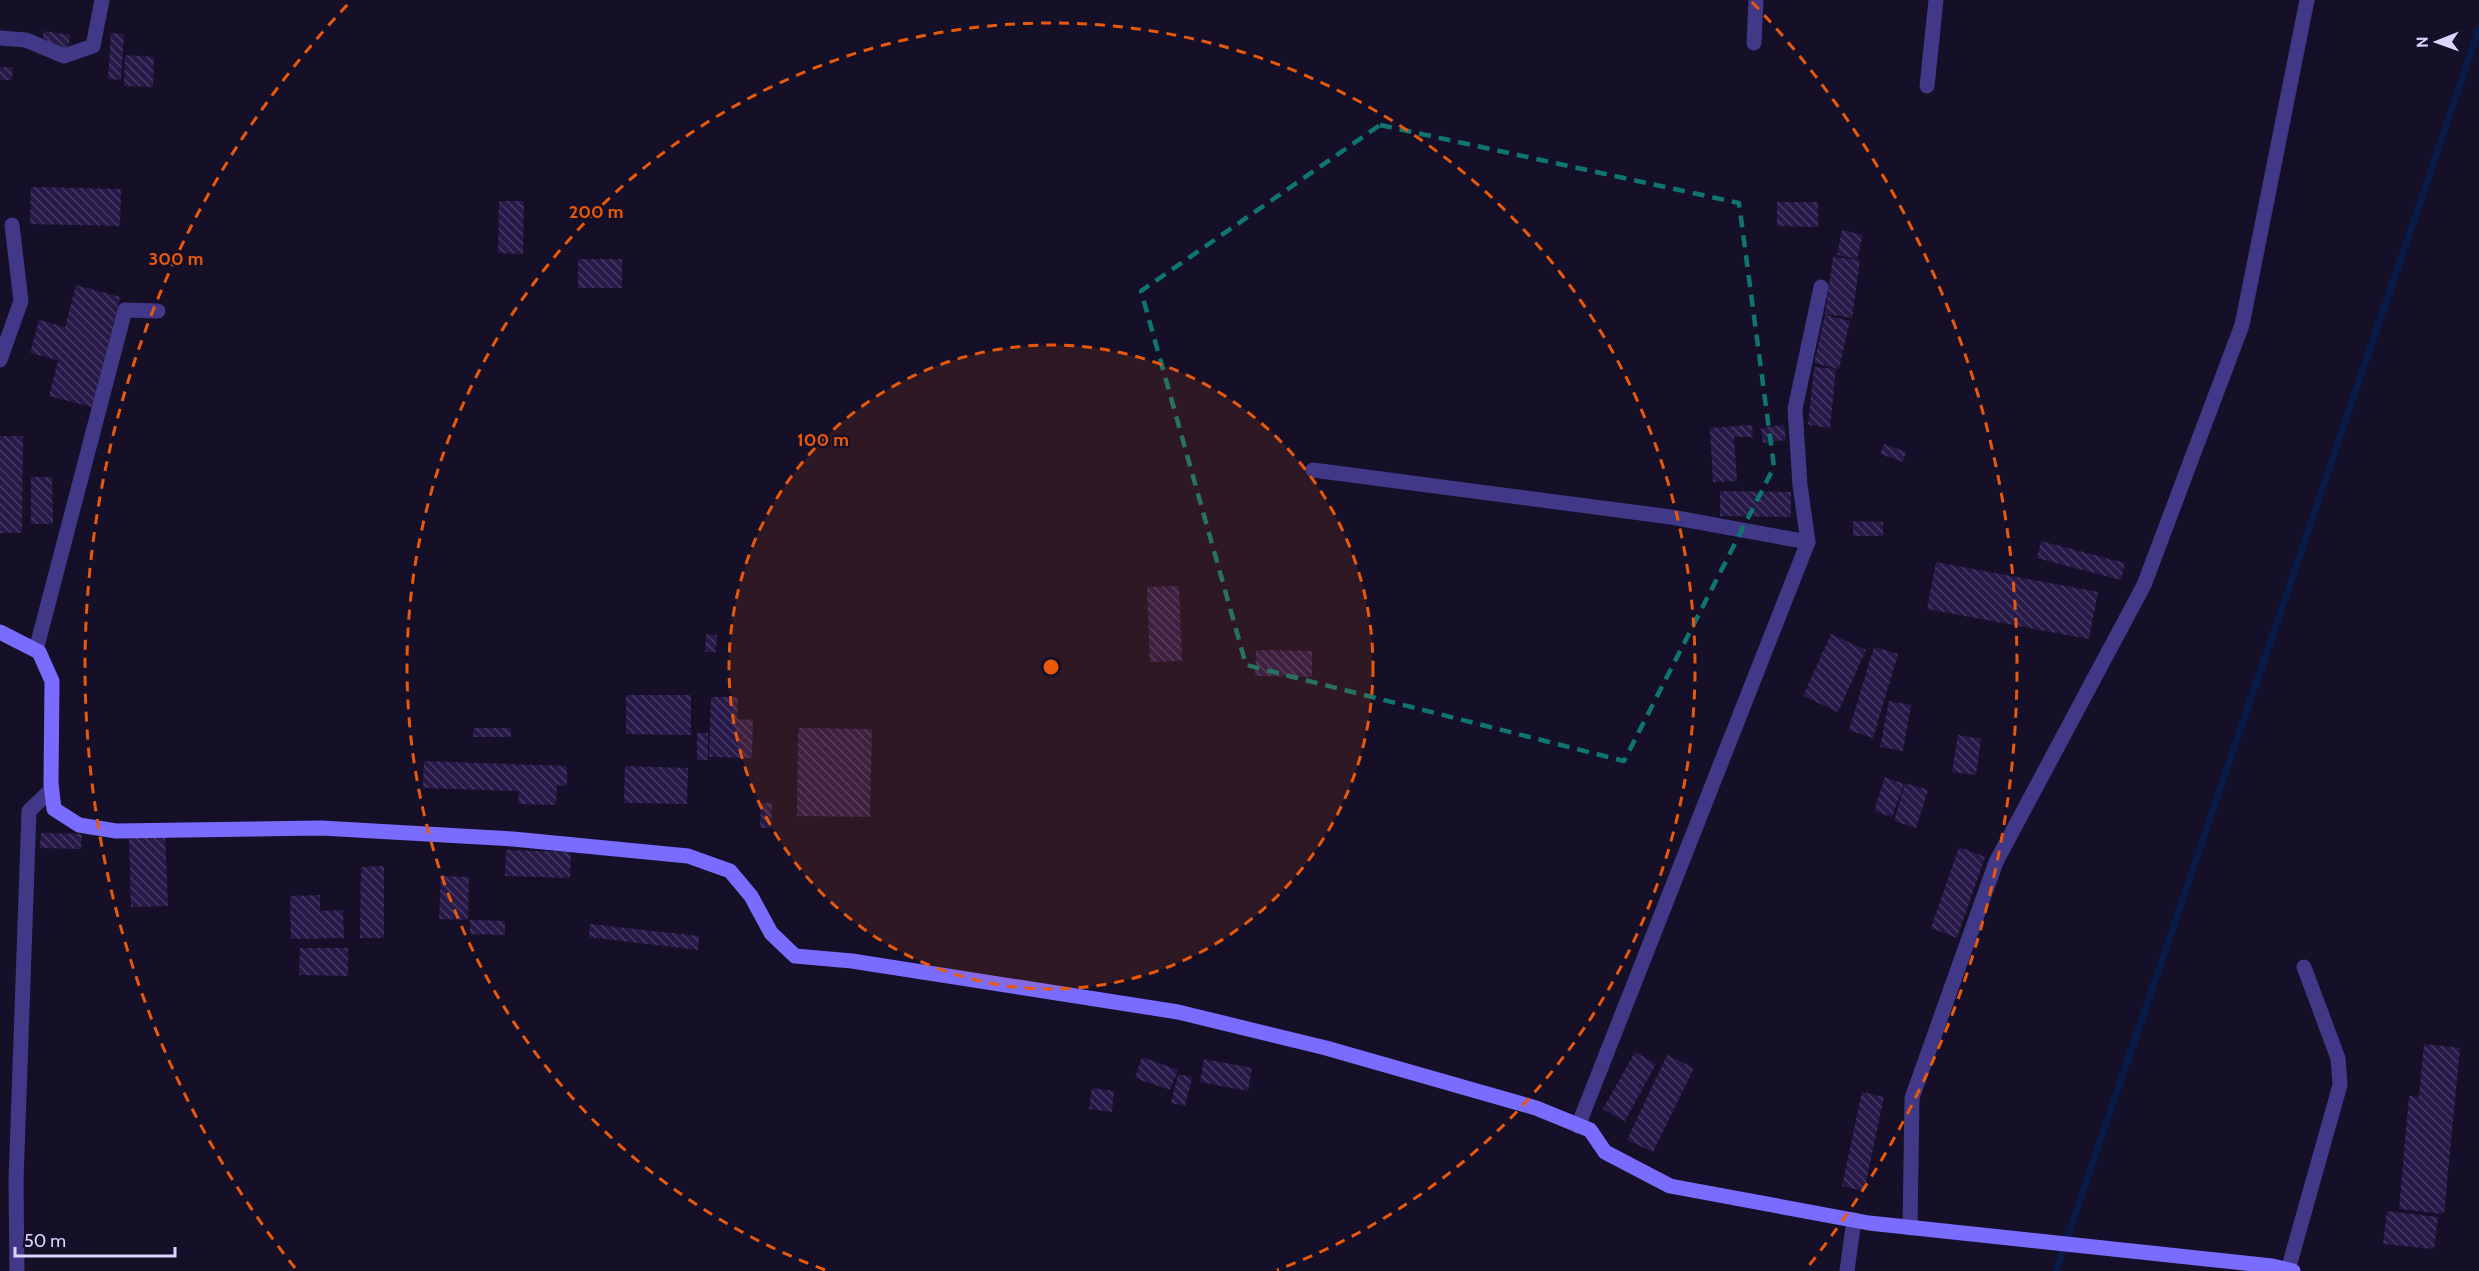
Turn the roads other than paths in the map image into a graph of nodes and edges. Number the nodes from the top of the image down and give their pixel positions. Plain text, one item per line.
1 (102, 0) edge
2 (1756, 0) edge
3 (1936, 0) edge
4 (2307, 0) edge
5 (0, 38) edge
6 (1754, 43) dead end
7 (1927, 86) dead end
8 (12, 225) dead end
9 (1821, 287) dead end
10 (158, 311) dead end
11 (0, 360) edge
12 (1313, 470) dead end
13 (1808, 542) junction
14 (0, 632) edge
15 (36, 650) junction
16 (52, 789) junction
17 (2304, 967) dead end
18 (1578, 1126) junction
19 (0, 1180) edge
20 (16, 1181) junction
21 (1854, 1220) junction
22 (1910, 1227) junction
23 (2290, 1270) edge
24 (17, 1271) edge
25 (1847, 1271) edge

1 - 5 street
2 - 6 street
3 - 7 street
4 - 22 street
8 - 11 street
9 - 13 street
10 - 15 street
12 - 13 street
13 - 18 street
14 - 15 street
15 - 16 street
16 - 18 street
16 - 20 street
17 - 23 street
18 - 21 street
19 - 20 street
20 - 24 street
21 - 22 street
21 - 25 street
22 - 23 street

